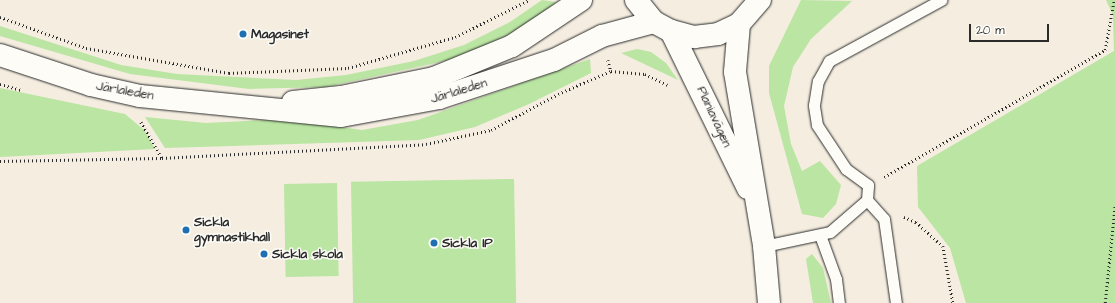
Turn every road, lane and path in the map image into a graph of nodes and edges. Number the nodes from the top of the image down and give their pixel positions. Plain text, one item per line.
1 (529, 0) edge
2 (581, 0) edge
3 (636, 0) edge
4 (941, 0) edge
5 (1114, 0) edge
6 (760, 1) edge
7 (0, 17) edge
8 (739, 24) junction
9 (663, 27) junction
10 (602, 36) junction
11 (0, 55) edge
12 (611, 70) junction
13 (672, 86) dead end
14 (254, 106) junction
15 (0, 161) edge
16 (868, 185) junction
17 (867, 200) junction
18 (755, 203) junction
19 (1115, 205) edge
20 (884, 219) junction
21 (820, 234) junction
22 (764, 246) junction
23 (769, 303) edge
24 (839, 303) edge
25 (896, 303) edge
26 (953, 303) edge
27 (1105, 303) edge

1 - 7 path
2 - 14 main road, Järlaleden
3 - 9 main road, Planiavägen
4 - 16 lane
5 - 16 path
6 - 8 main road
8 - 9 main road
8 - 18 main road, Planiavägen
9 - 10 main road, Järlaleden
9 - 18 main road, Planiavägen
10 - 12 path
10 - 14 main road, Järlaleden
11 - 14 main road, Järlaleden
12 - 13 path
12 - 15 path
16 - 17 lane
17 - 20 lane
17 - 21 lane
18 - 22 main road, Planiavägen
19 - 27 path
20 - 25 lane
20 - 26 path
21 - 22 lane
21 - 24 lane
22 - 23 main road, Planiavägen

